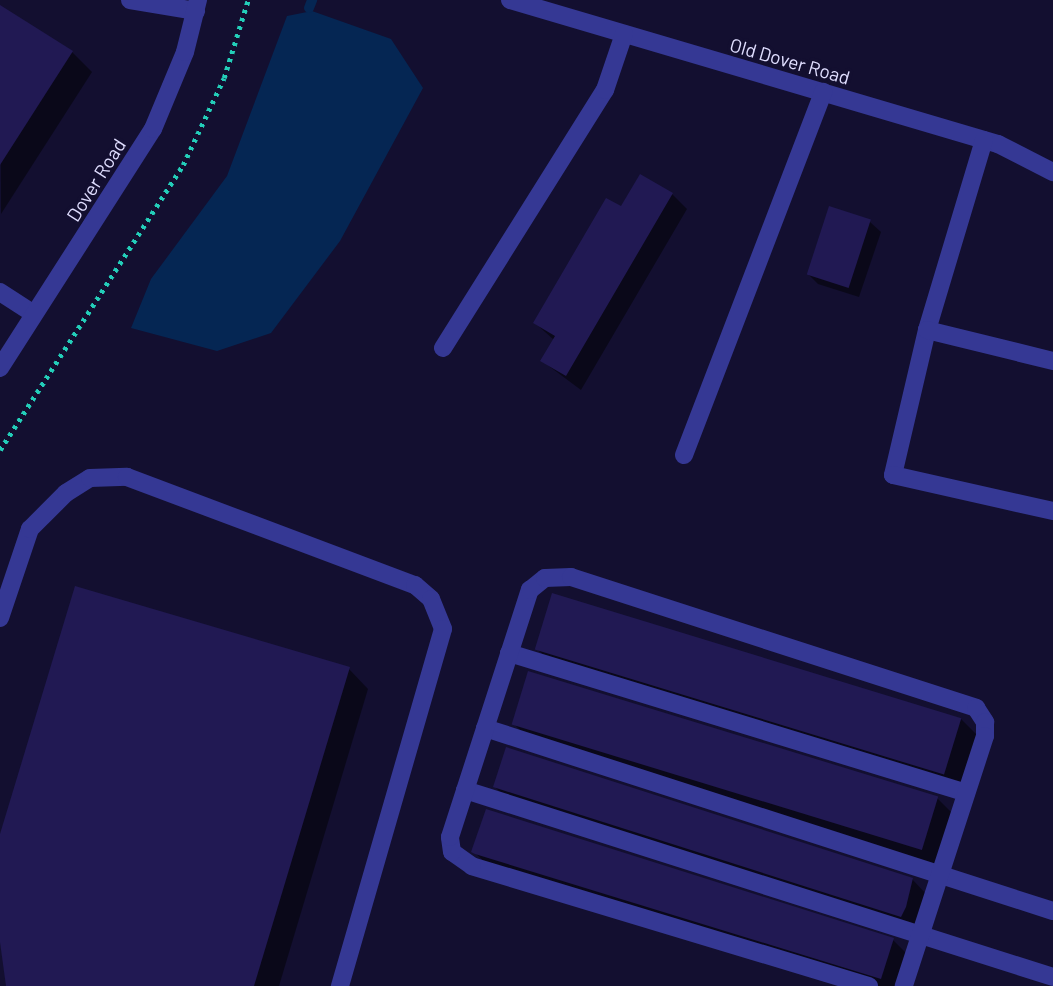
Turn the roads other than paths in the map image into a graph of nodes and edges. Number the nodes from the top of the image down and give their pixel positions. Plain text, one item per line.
1 (130, 0) edge
2 (510, 0) edge
3 (197, 6) edge
4 (624, 34) junction
5 (823, 93) junction
6 (984, 140) junction
7 (1053, 172) edge
8 (0, 292) edge
9 (34, 314) junction
10 (927, 330) junction
11 (443, 348) dead end
12 (1053, 361) edge
13 (0, 368) edge
14 (684, 455) dead end
15 (1053, 511) edge
16 (0, 618) edge
17 (509, 653) junction
18 (485, 728) junction
19 (465, 790) junction
20 (966, 793) junction
21 (941, 873) junction
22 (1053, 911) edge
23 (922, 932) junction
24 (1053, 977) edge
25 (340, 986) edge
26 (869, 986) edge
27 (904, 986) edge

1 - 3 street
2 - 4 street, Old Dover Road
3 - 9 street, Dover Road
4 - 5 street, Old Dover Road
4 - 11 street
5 - 6 street, Old Dover Road
5 - 14 street
6 - 7 street, Old Dover Road
6 - 10 street
8 - 9 street
9 - 13 street, Dover Road
10 - 12 street
10 - 15 street
16 - 25 street
17 - 18 street
17 - 20 street
17 - 20 street
18 - 19 street
18 - 21 street
19 - 23 street
19 - 26 street
20 - 21 street
21 - 22 street
21 - 23 street
23 - 24 street
23 - 27 street

